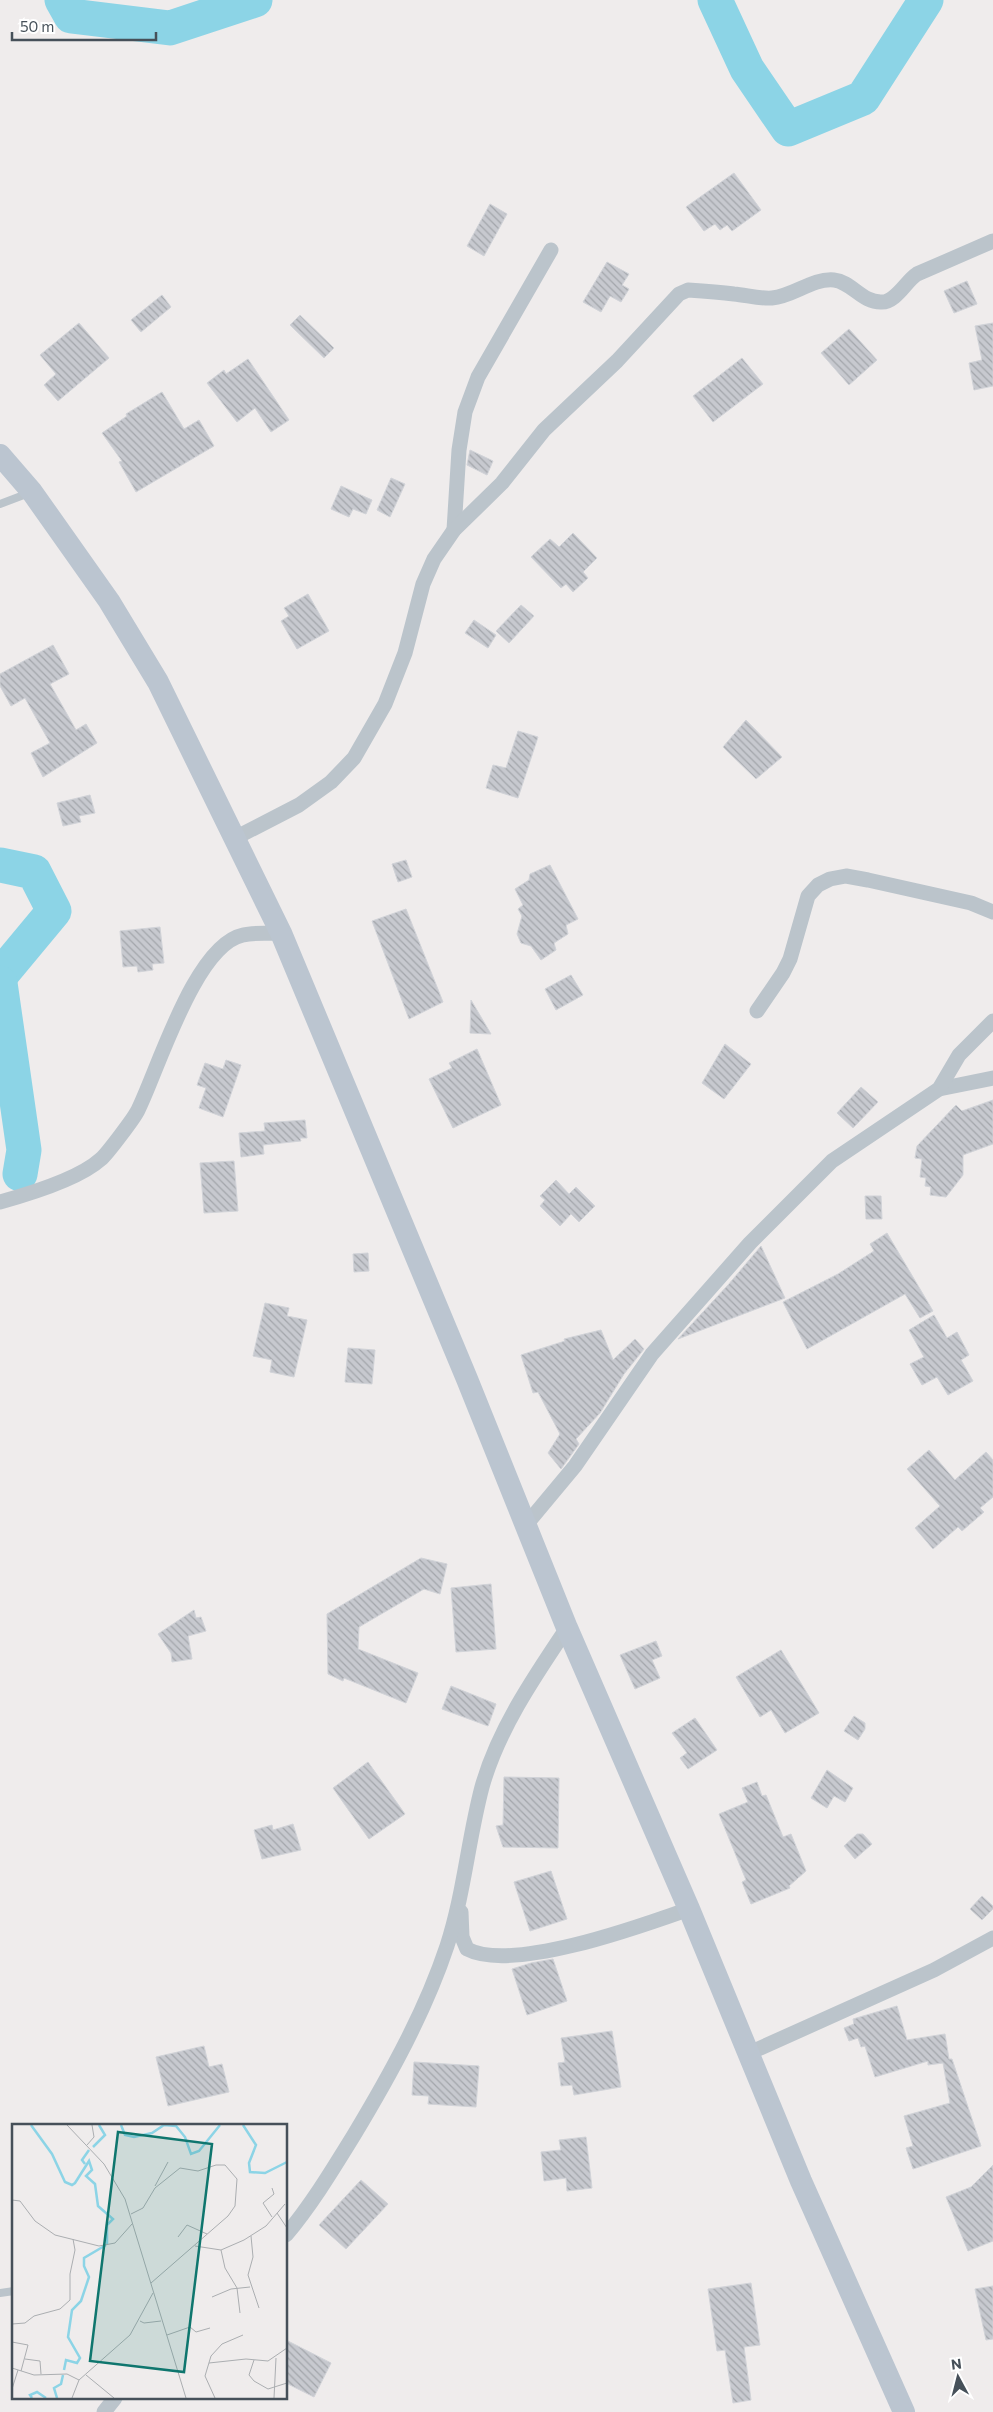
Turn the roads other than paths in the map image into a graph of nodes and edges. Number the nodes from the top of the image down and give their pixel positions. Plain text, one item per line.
1 (993, 241) edge
2 (551, 250) dead end
3 (0, 455) edge
4 (32, 492) junction
5 (0, 504) edge
6 (454, 530) junction
7 (235, 838) junction
8 (993, 912) edge
9 (281, 933) junction
10 (757, 1011) dead end
11 (993, 1021) edge
12 (993, 1078) edge
13 (939, 1089) junction
14 (0, 1202) edge
15 (525, 1526) junction
16 (567, 1628) junction
17 (463, 1888) junction
18 (689, 1909) junction
19 (993, 1938) edge
20 (747, 2054) junction
21 (288, 2233) edge
22 (113, 2400) edge
23 (104, 2412) edge
24 (904, 2412) edge

1 - 6 street
2 - 6 street
3 - 4 main road
4 - 5 lane
4 - 7 main road
6 - 7 street
7 - 9 main road
8 - 10 street
9 - 14 street
9 - 15 main road
11 - 13 street
12 - 13 street
13 - 15 street
15 - 16 main road
16 - 17 street
16 - 18 main road
17 - 18 street
17 - 21 street
18 - 20 main road
19 - 20 street
20 - 24 main road
22 - 23 street

